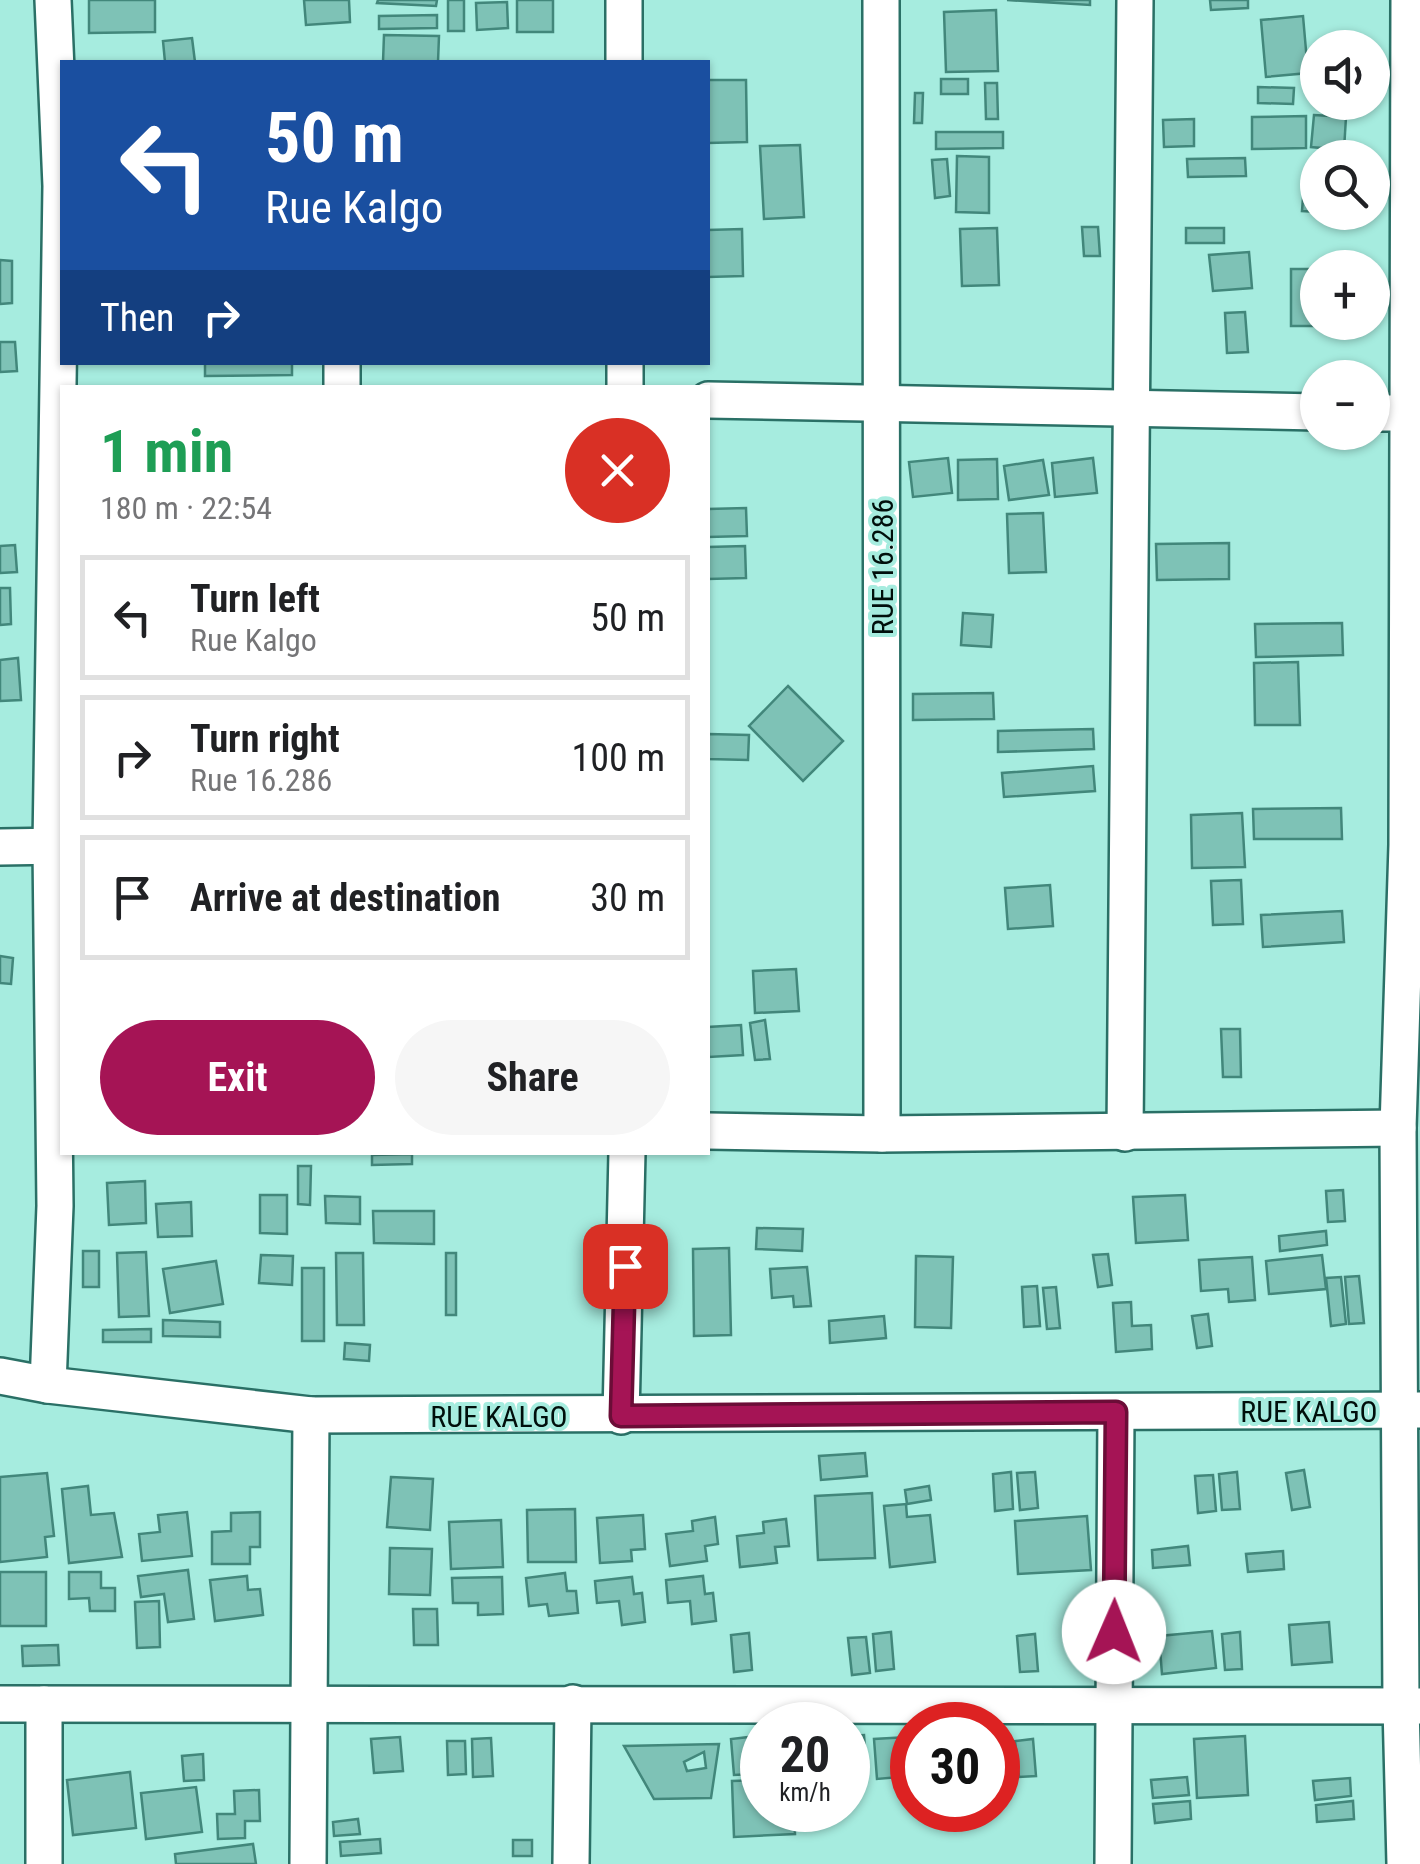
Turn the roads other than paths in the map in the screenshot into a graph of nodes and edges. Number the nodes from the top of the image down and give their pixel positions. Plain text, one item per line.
1 (53, 0) edge
2 (624, 0) edge
3 (881, 0) edge
4 (1135, 0) edge
5 (1409, 0) edge
6 (624, 60) edge
7 (60, 145) edge
8 (1414, 240) edge
9 (710, 400) edge
10 (882, 403) junction
11 (1132, 408) junction
12 (1300, 412) edge
13 (1390, 413) edge
14 (60, 450) edge
15 (57, 846) edge
16 (0, 847) edge
17 (1413, 850) edge
18 (59, 1127) edge
19 (1398, 1128) junction
20 (710, 1130) edge
21 (1125, 1133) junction
22 (882, 1134) junction
23 (628, 1155) edge
24 (0, 1376) edge
25 (48, 1385) junction
26 (1410, 1410) edge
27 (1116, 1412) junction
28 (311, 1415) junction
29 (621, 1416) junction
30 (573, 1702) junction
31 (0, 1704) edge
32 (44, 1704) junction
33 (1114, 1705) junction
34 (310, 1706) junction
35 (1410, 1706) edge
36 (44, 1864) edge
37 (308, 1864) edge
38 (571, 1864) edge
39 (1113, 1864) edge
40 (1405, 1864) edge

1 - 7 street
2 - 6 street
3 - 10 street, RUE 16.286
4 - 11 street
5 - 8 street
8 - 13 street
9 - 10 street
10 - 11 street
10 - 22 street, RUE 16.286
11 - 12 street
11 - 21 street
13 - 17 street
14 - 15 street
15 - 16 street
15 - 18 street
17 - 19 street
18 - 25 street
19 - 21 street
19 - 26 street
20 - 22 street
21 - 22 street
23 - 29 street
24 - 25 street, RUE KALGO
25 - 28 street, RUE KALGO
26 - 27 street, RUE KALGO
26 - 35 street
27 - 29 street, RUE KALGO
27 - 33 street
28 - 29 street, RUE KALGO
28 - 34 street
30 - 33 street
30 - 34 street
30 - 38 street
31 - 32 street
32 - 34 street
32 - 36 street
33 - 35 street
33 - 39 street
34 - 37 street
35 - 40 street

